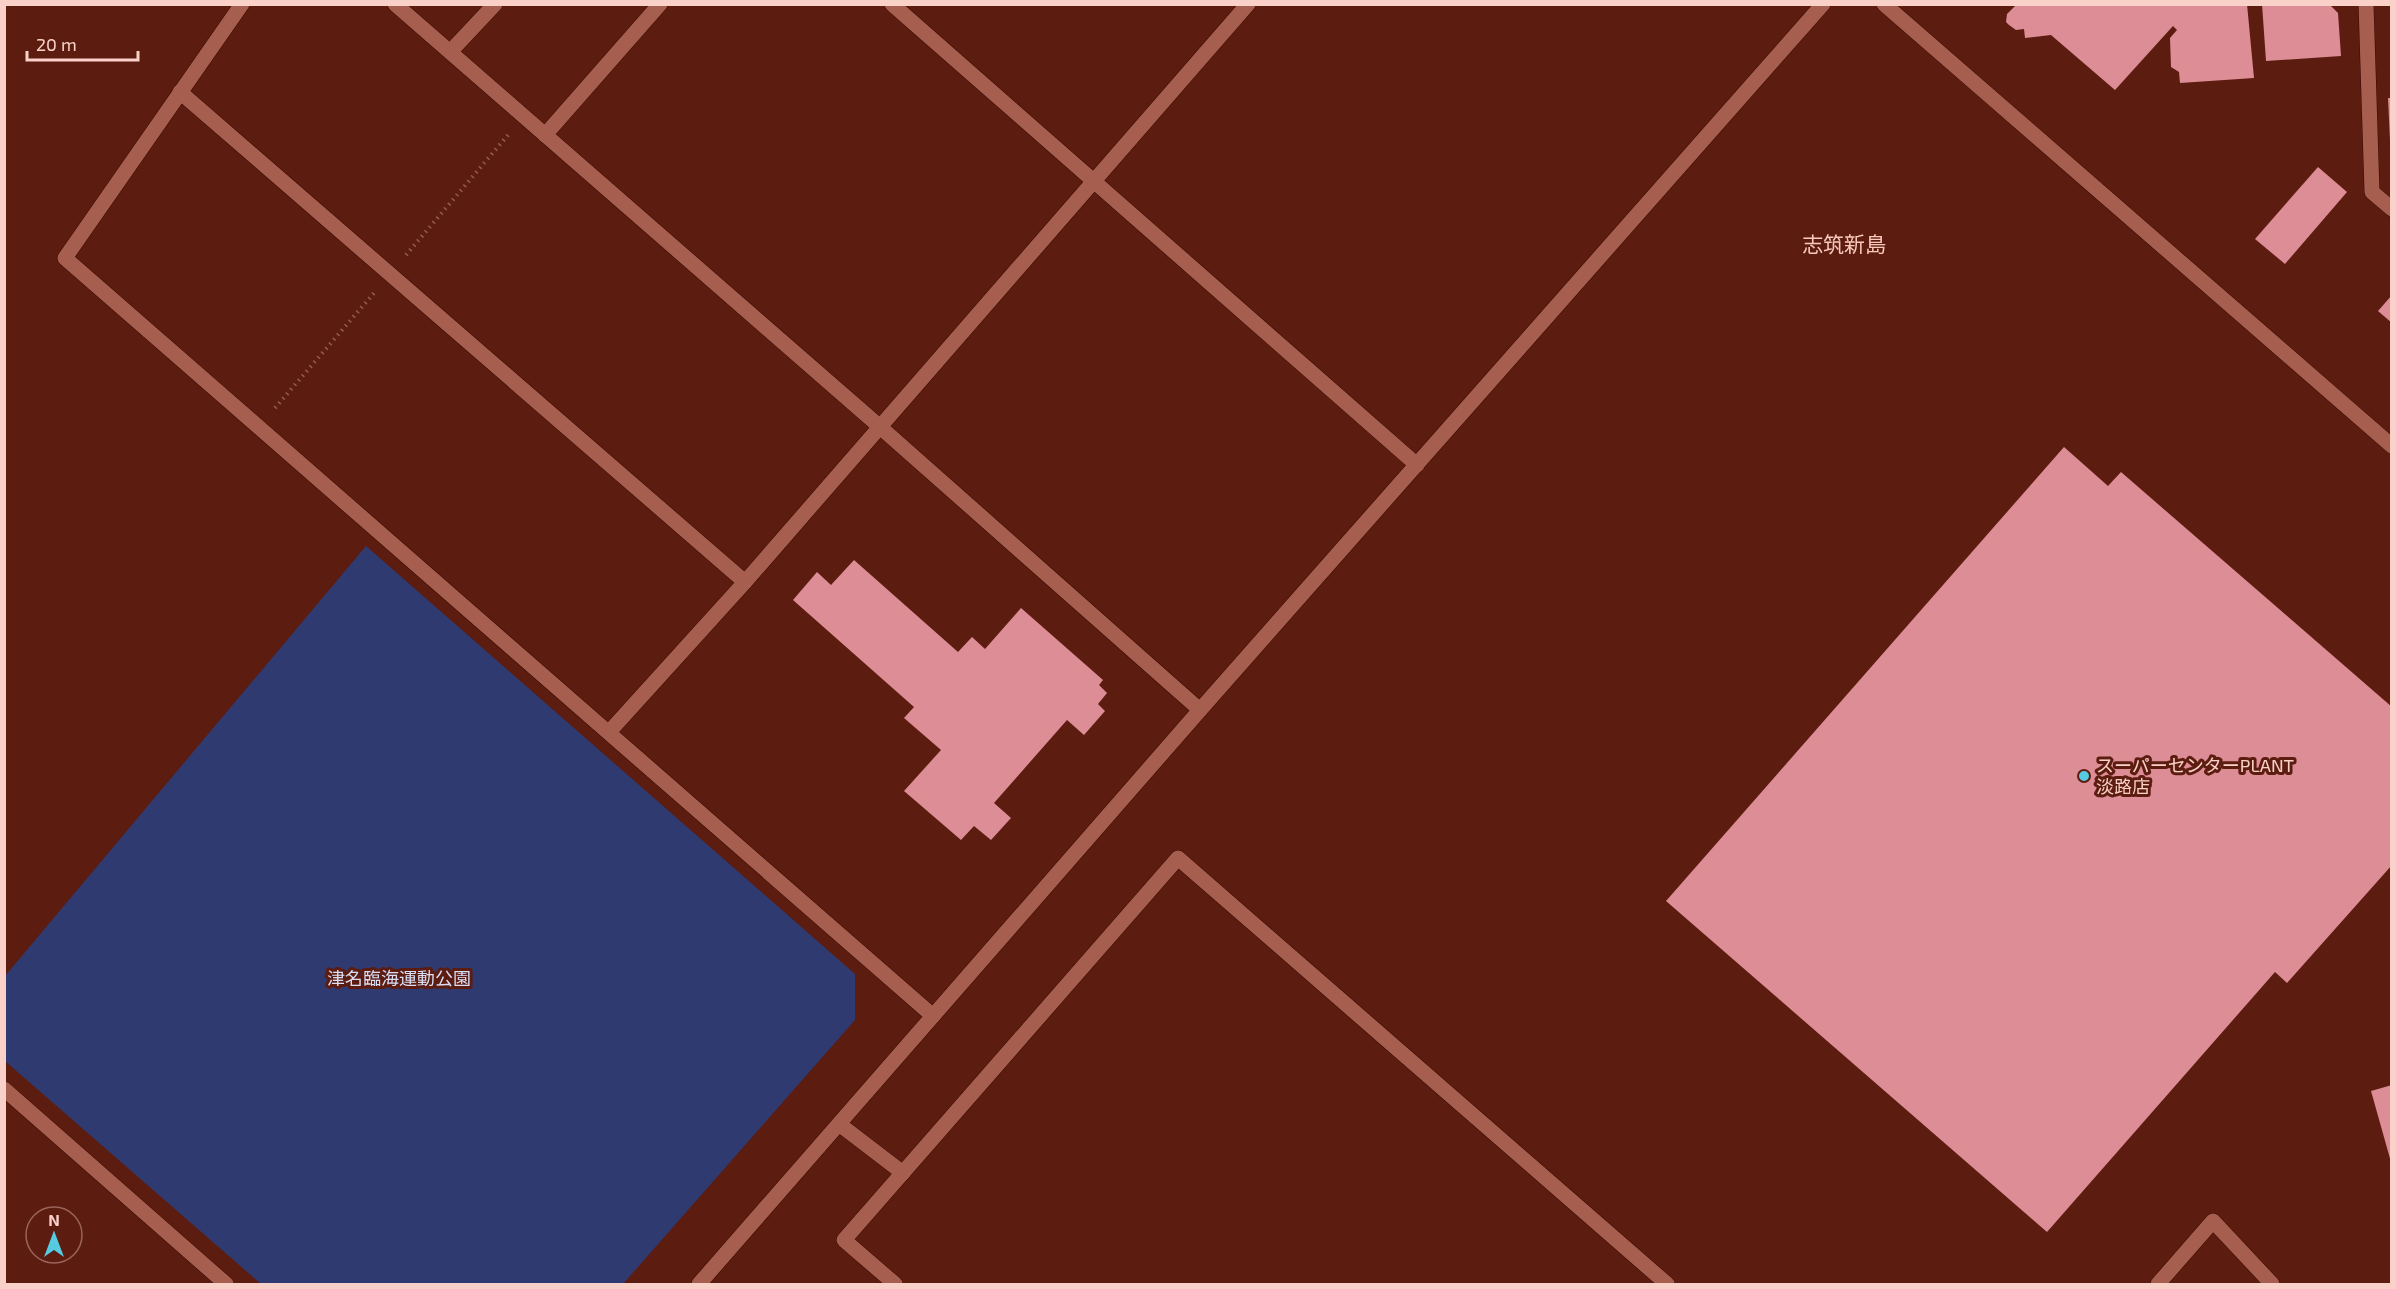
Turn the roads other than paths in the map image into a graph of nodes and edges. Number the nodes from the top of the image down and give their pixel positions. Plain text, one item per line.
1 (242, 4) edge
2 (395, 4) edge
3 (495, 4) edge
4 (660, 4) edge
5 (892, 4) edge
6 (1248, 4) edge
7 (1822, 4) edge
8 (1884, 4) edge
9 (2366, 4) edge
10 (450, 52) junction
11 (180, 92) junction
12 (545, 135) junction
13 (1095, 182) junction
14 (2391, 209) edge
15 (879, 426) junction
16 (2391, 446) edge
17 (1417, 465) junction
18 (745, 582) junction
19 (1200, 710) junction
20 (610, 731) junction
21 (933, 1016) junction
22 (4, 1089) edge
23 (840, 1124) junction
24 (903, 1173) junction
25 (226, 1284) edge
26 (699, 1284) edge
27 (895, 1284) edge
28 (1667, 1284) edge
29 (2158, 1284) edge
30 (2272, 1284) edge

1 - 11 street
2 - 10 street
3 - 10 street
4 - 12 street
5 - 13 street
6 - 13 street
7 - 17 street
8 - 16 street
9 - 14 street
10 - 12 street
11 - 18 street
11 - 20 street
12 - 15 street
13 - 15 street
13 - 17 street
15 - 18 street
15 - 19 street
17 - 19 street
18 - 20 street
19 - 21 street
20 - 21 street
21 - 23 street
22 - 25 street
23 - 24 street
23 - 26 street
24 - 27 street
24 - 28 street
29 - 30 street

